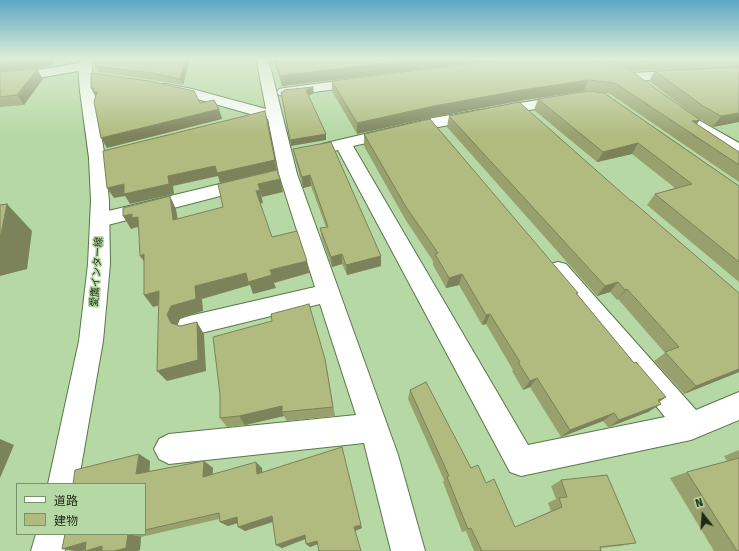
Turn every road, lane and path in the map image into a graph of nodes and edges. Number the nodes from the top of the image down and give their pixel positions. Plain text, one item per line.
1 (92, 84) edge
2 (267, 84) edge
3 (363, 84) edge
4 (641, 84) edge
5 (154, 85) edge
6 (650, 90) edge
7 (584, 96) edge
8 (667, 104) edge
9 (519, 106) junction
10 (271, 108) junction
11 (235, 122) edge
12 (537, 122) edge
13 (433, 123) junction
14 (739, 138) edge
15 (721, 139) junction
16 (448, 141) edge
17 (343, 144) junction
18 (739, 150) edge
19 (287, 164) junction
20 (100, 220) junction
21 (546, 256) edge
22 (328, 293) junction
23 (190, 326) edge
24 (739, 406) edge
25 (691, 426) junction
26 (373, 428) junction
27 (169, 448) dead end
28 (63, 483) edge
29 (53, 535) edge
30 (48, 551) edge
31 (408, 551) edge

1 - 20 street, 愛鷹インター線
2 - 10 street
3 - 10 street
4 - 6 street
5 - 10 street
7 - 9 street
8 - 15 street
9 - 12 street
9 - 13 street
10 - 11 street
10 - 19 street
13 - 16 street
13 - 17 street
14 - 15 street
15 - 18 street
17 - 19 street
17 - 25 street
19 - 20 street
19 - 22 street
20 - 28 street, 愛鷹インター線
21 - 25 street
22 - 23 street
22 - 26 street
24 - 25 street
26 - 27 street
26 - 31 street
29 - 30 street

